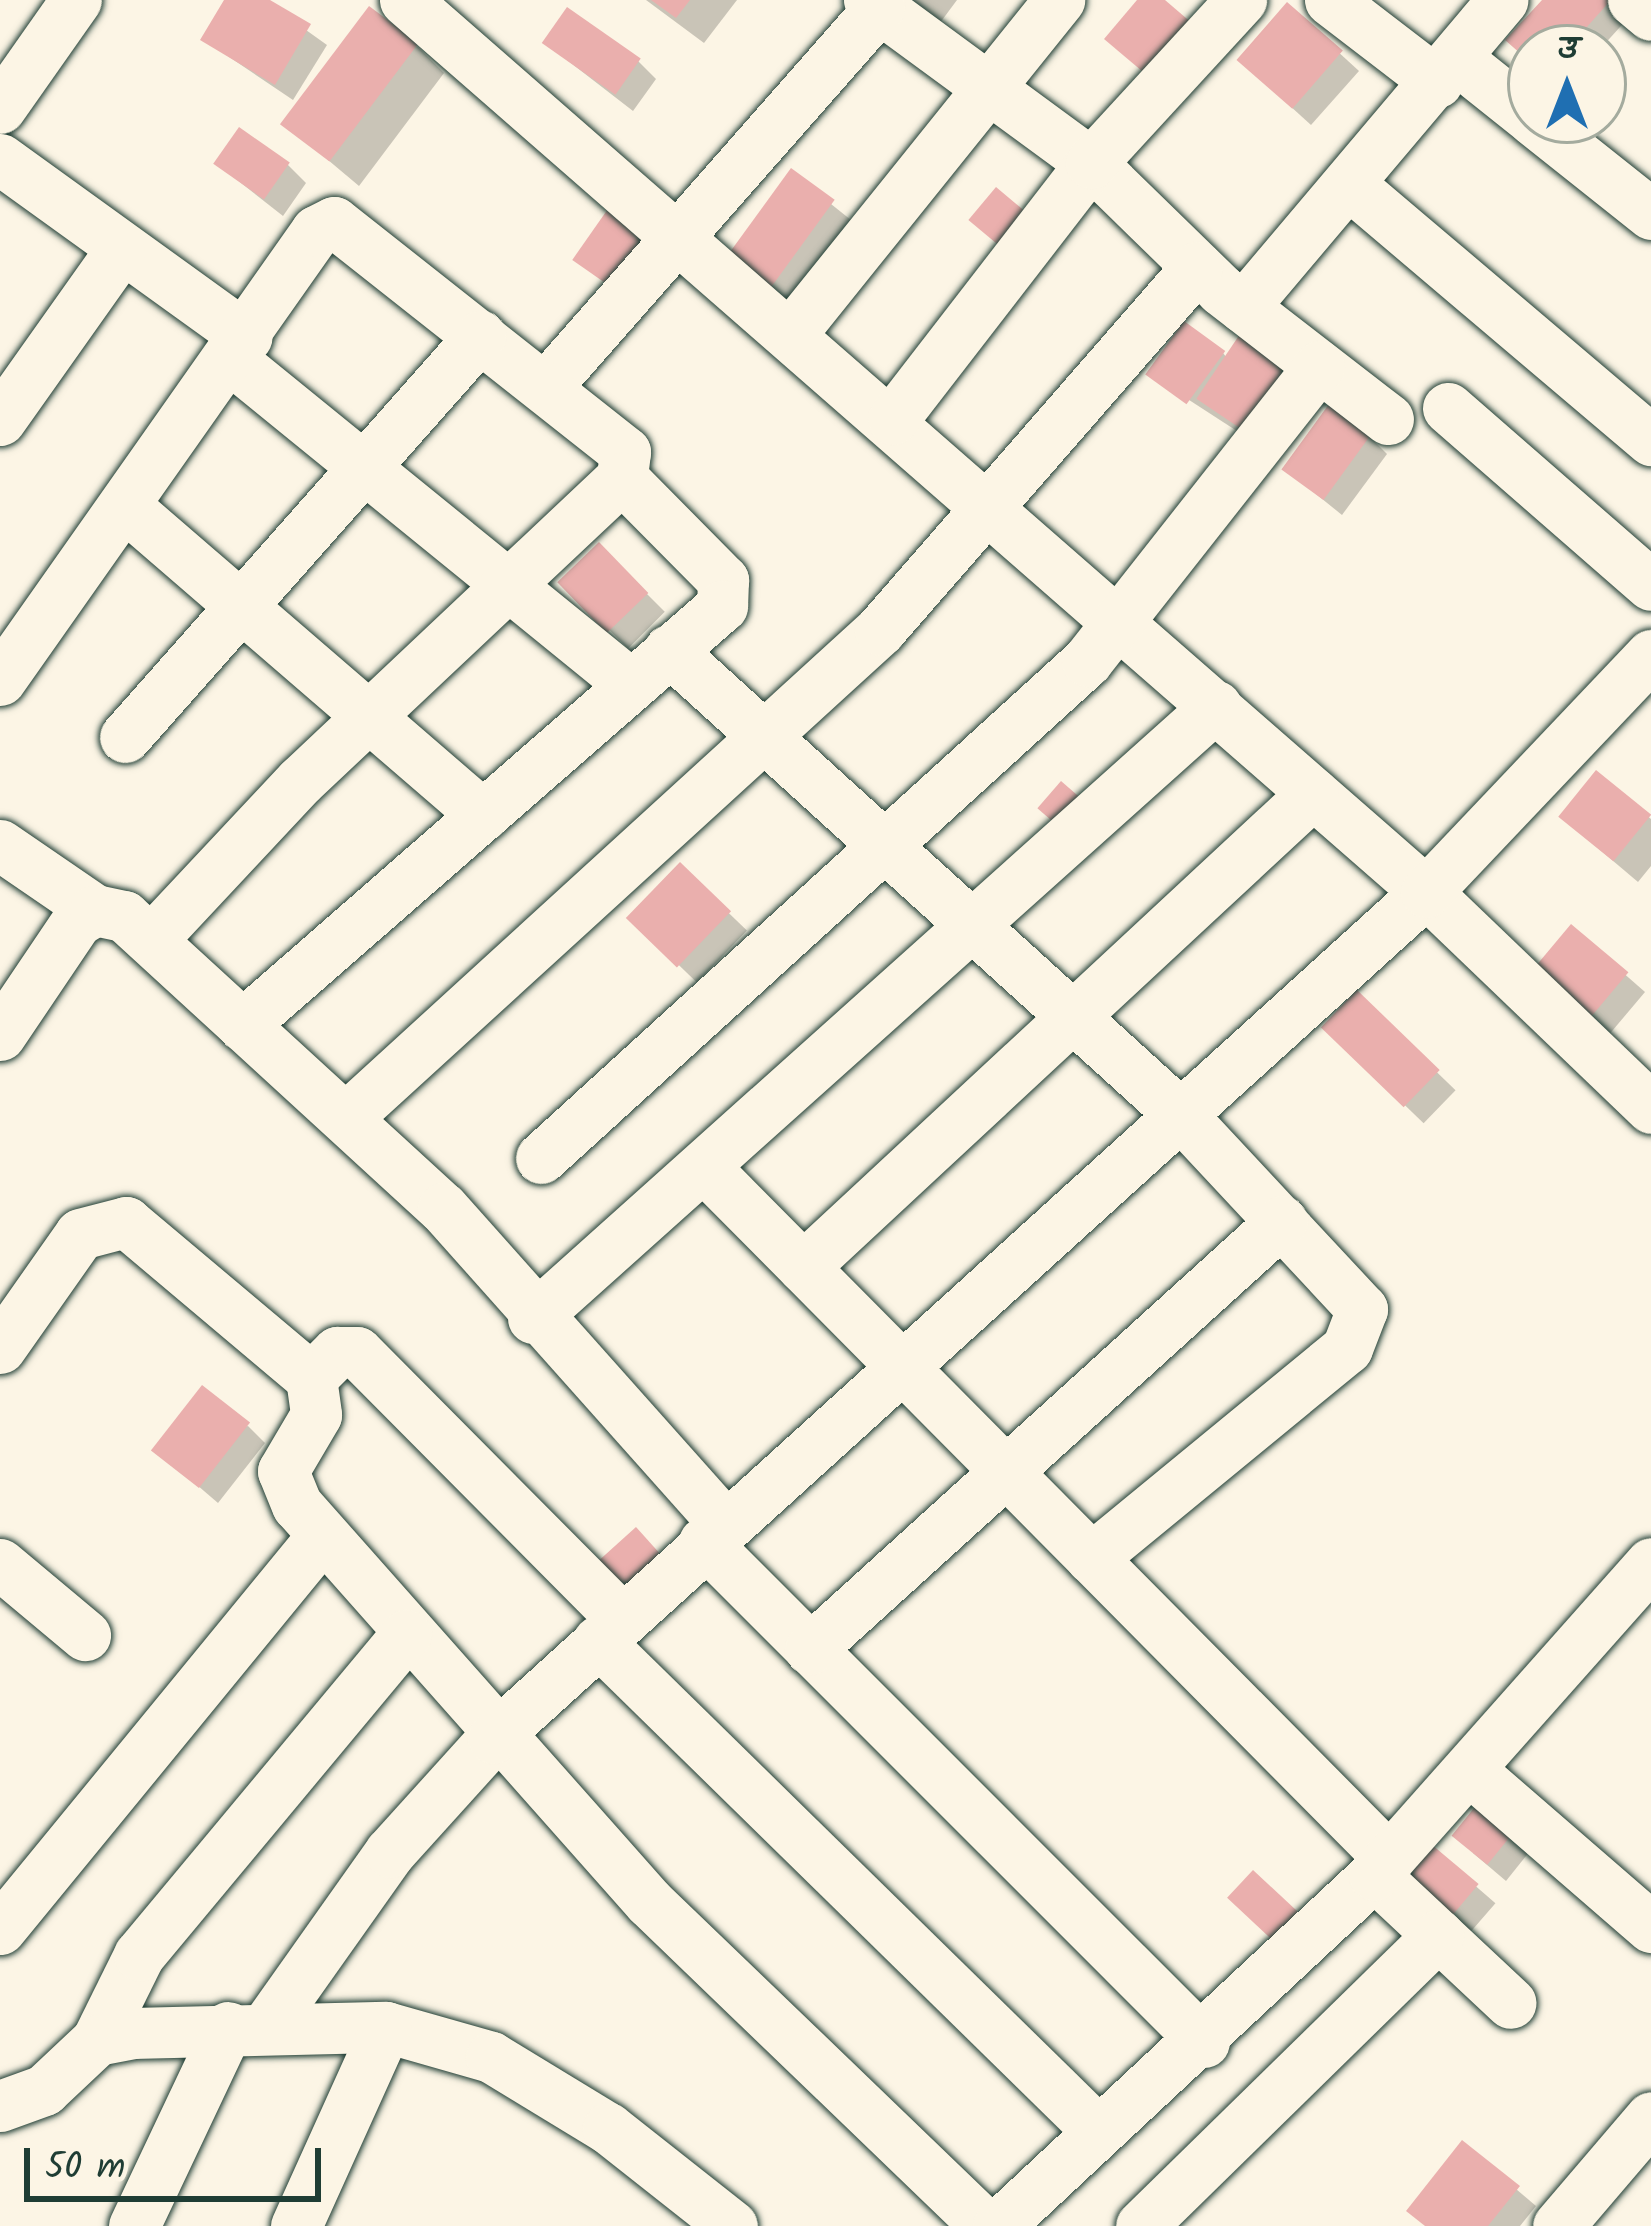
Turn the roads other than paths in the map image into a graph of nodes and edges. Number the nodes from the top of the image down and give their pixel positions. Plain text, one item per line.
1 (76, 0) edge
2 (405, 0) edge
3 (1059, 0) edge
4 (1241, 0) edge
5 (1330, 0) edge
6 (1502, 0) edge
7 (1633, 0) edge
8 (874, 4) edge
9 (1651, 15) edge
10 (1447, 71) junction
11 (984, 89) junction
12 (1507, 105) edge
13 (0, 108) edge
14 (1563, 144) edge
15 (0, 159) edge
16 (1091, 163) junction
17 (1349, 184) junction
18 (1651, 214) edge
19 (685, 235) junction
20 (119, 252) junction
21 (1197, 268) junction
22 (1243, 307) junction
23 (793, 331) junction
24 (480, 337) junction
25 (239, 349) junction
26 (1319, 366) junction
27 (548, 385) junction
28 (1448, 408) dead end
29 (1388, 418) dead end
30 (0, 419) edge
31 (893, 419) junction
32 (1651, 440) edge
33 (368, 475) junction
34 (622, 478) junction
35 (125, 506) junction
36 (994, 510) junction
37 (1651, 585) edge
38 (506, 590) junction
39 (247, 605) junction
40 (1119, 620) junction
41 (669, 650) junction
42 (1651, 655) edge
43 (0, 680) edge
44 (629, 683) junction
45 (1216, 706) junction
46 (372, 713) junction
47 (125, 737) dead end
48 (767, 740) junction
49 (1313, 793) junction
50 (483, 815) junction
51 (0, 845) edge
52 (883, 851) junction
53 (1426, 892) junction
54 (95, 910) junction
55 (968, 932) junction
56 (151, 940) junction
57 (1071, 1020) junction
58 (3, 1024) edge
59 (242, 1025) junction
60 (1651, 1108) edge
61 (350, 1114) junction
62 (1180, 1114) junction
63 (541, 1158) dead end
64 (707, 1170) junction
65 (1282, 1221) junction
66 (803, 1267) junction
67 (533, 1318) junction
68 (0, 1348) edge
69 (900, 1366) junction
70 (311, 1378) junction
71 (1005, 1471) junction
72 (714, 1532) junction
73 (323, 1535) junction
74 (1091, 1558) junction
75 (1651, 1563) edge
76 (0, 1564) edge
77 (610, 1630) junction
78 (85, 1635) dead end
79 (406, 1635) junction
80 (810, 1649) junction
81 (493, 1738) junction
82 (1472, 1772) junction
83 (1382, 1867) junction
84 (1651, 1927) edge
85 (0, 1929) edge
86 (1438, 1935) junction
87 (1510, 2003) dead end
88 (386, 2026) junction
89 (247, 2027) junction
90 (97, 2040) junction
91 (1204, 2042) junction
92 (1651, 2117) edge
93 (6, 2119) edge
94 (1096, 2129) junction
95 (134, 2226) edge
96 (296, 2226) edge
97 (732, 2226) edge
98 (986, 2226) edge
99 (998, 2226) edge
100 (1141, 2226) edge
101 (1558, 2226) edge

1 - 13 street
2 - 19 street
3 - 11 street
4 - 16 street
5 - 10 street
6 - 10 street
7 - 9 street
8 - 11 street
8 - 19 street
10 - 12 street
10 - 17 street
11 - 16 street
11 - 23 street
14 - 18 street
15 - 20 street
16 - 21 street
16 - 31 street
17 - 22 street
17 - 32 street
19 - 23 street
19 - 27 street
20 - 25 street
20 - 30 street
21 - 22 street
21 - 36 street
22 - 26 street
23 - 31 street
24 - 25 street
24 - 27 street
24 - 33 street
25 - 33 street
25 - 35 street
26 - 29 street
26 - 40 street
27 - 34 street
28 - 37 street
31 - 36 street
33 - 38 street
33 - 39 street
34 - 38 street
34 - 41 street
35 - 39 street
35 - 43 street
36 - 40 street
36 - 48 street
38 - 44 street
38 - 46 street
39 - 46 street
39 - 47 street
40 - 45 street
40 - 52 street
41 - 44 street
41 - 48 street
42 - 53 street
44 - 50 street
45 - 49 street
45 - 55 street
46 - 50 street
46 - 56 street
48 - 52 street
48 - 61 street
49 - 53 street
49 - 57 street
50 - 59 street
51 - 54 street
52 - 55 street
52 - 63 street
53 - 60 street
53 - 62 street
54 - 56 street
54 - 58 street
55 - 57 street
55 - 64 street
56 - 59 street
57 - 62 street
57 - 66 street
59 - 61 street
61 - 67 street
62 - 65 street
62 - 69 street
64 - 66 street
64 - 67 street
65 - 71 street
65 - 74 street
66 - 69 street
67 - 72 street
68 - 70 street
69 - 71 street
69 - 72 street
70 - 73 street
70 - 77 street
71 - 74 street
71 - 80 street
72 - 77 street
72 - 80 street
73 - 79 street
73 - 85 street
74 - 83 street
75 - 82 street
76 - 78 street
77 - 81 street
77 - 94 street
79 - 81 street
79 - 90 street
80 - 91 street
81 - 89 street
81 - 98 street
82 - 83 street
82 - 84 street
83 - 86 street
83 - 91 street
86 - 87 street
86 - 100 street
88 - 89 street
88 - 96 street
88 - 97 street
89 - 90 street
89 - 95 street
90 - 93 street
91 - 94 street
92 - 101 street
94 - 99 street

